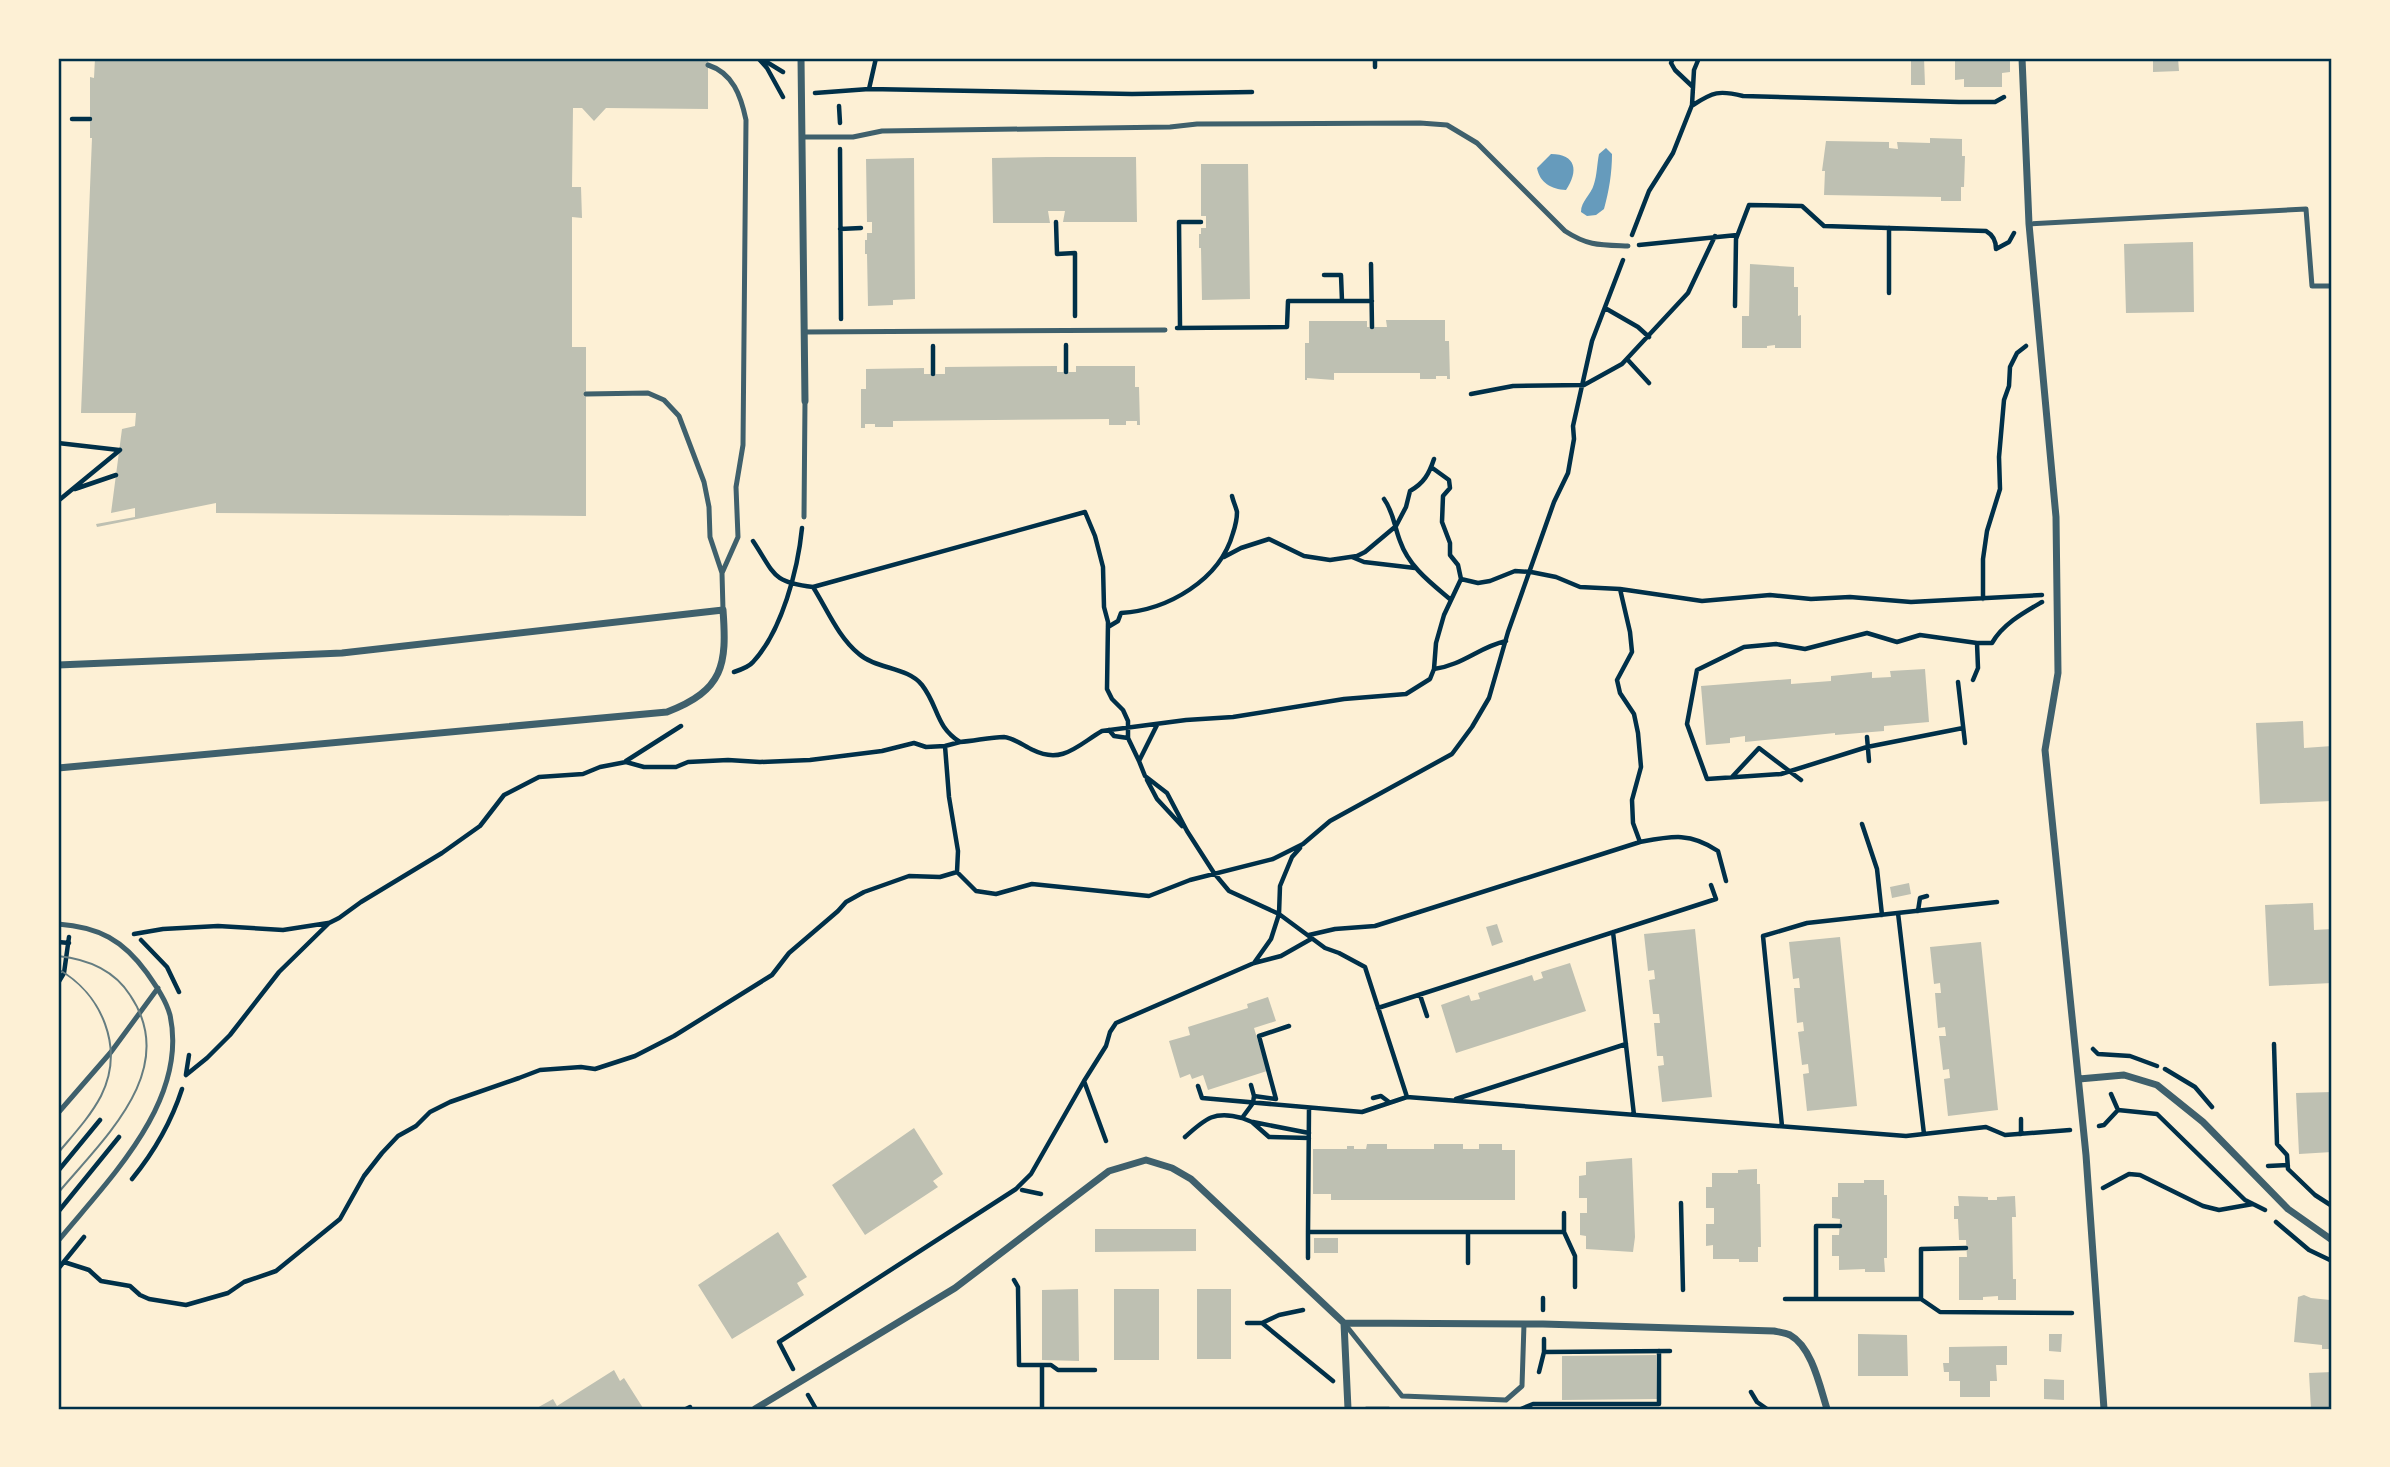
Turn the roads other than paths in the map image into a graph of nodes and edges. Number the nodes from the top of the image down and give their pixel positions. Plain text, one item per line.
1 (801, 58) edge
2 (2022, 58) edge
3 (708, 65) dead end
4 (802, 137) junction
5 (2029, 224) junction
6 (1628, 246) road end
7 (2332, 286) edge
8 (1165, 330) road end
9 (804, 332) junction
10 (586, 394) dead end
11 (805, 401) joint
12 (804, 517) road end
13 (722, 573) junction
14 (723, 610) junction
15 (58, 665) edge
16 (58, 768) edge
17 (58, 924) edge
18 (158, 988) junction
19 (2079, 1079) junction
20 (58, 1113) edge
21 (2332, 1240) edge
22 (58, 1241) edge
23 (1344, 1323) junction
24 (1524, 1324) junction
25 (755, 1409) edge
26 (1348, 1409) edge
27 (1827, 1409) edge
28 (2104, 1409) edge

1 - 4 street
2 - 5 street
3 - 13 lane
4 - 6 lane
4 - 9 street
5 - 7 lane
5 - 19 street
8 - 9 lane
9 - 11 street
10 - 13 lane
11 - 12 lane
13 - 14 lane
14 - 15 street
14 - 16 street
17 - 18 lane
18 - 20 lane
18 - 22 lane
19 - 21 street
19 - 28 street
23 - 24 street
23 - 24 lane
23 - 25 street
23 - 26 street
24 - 27 street

